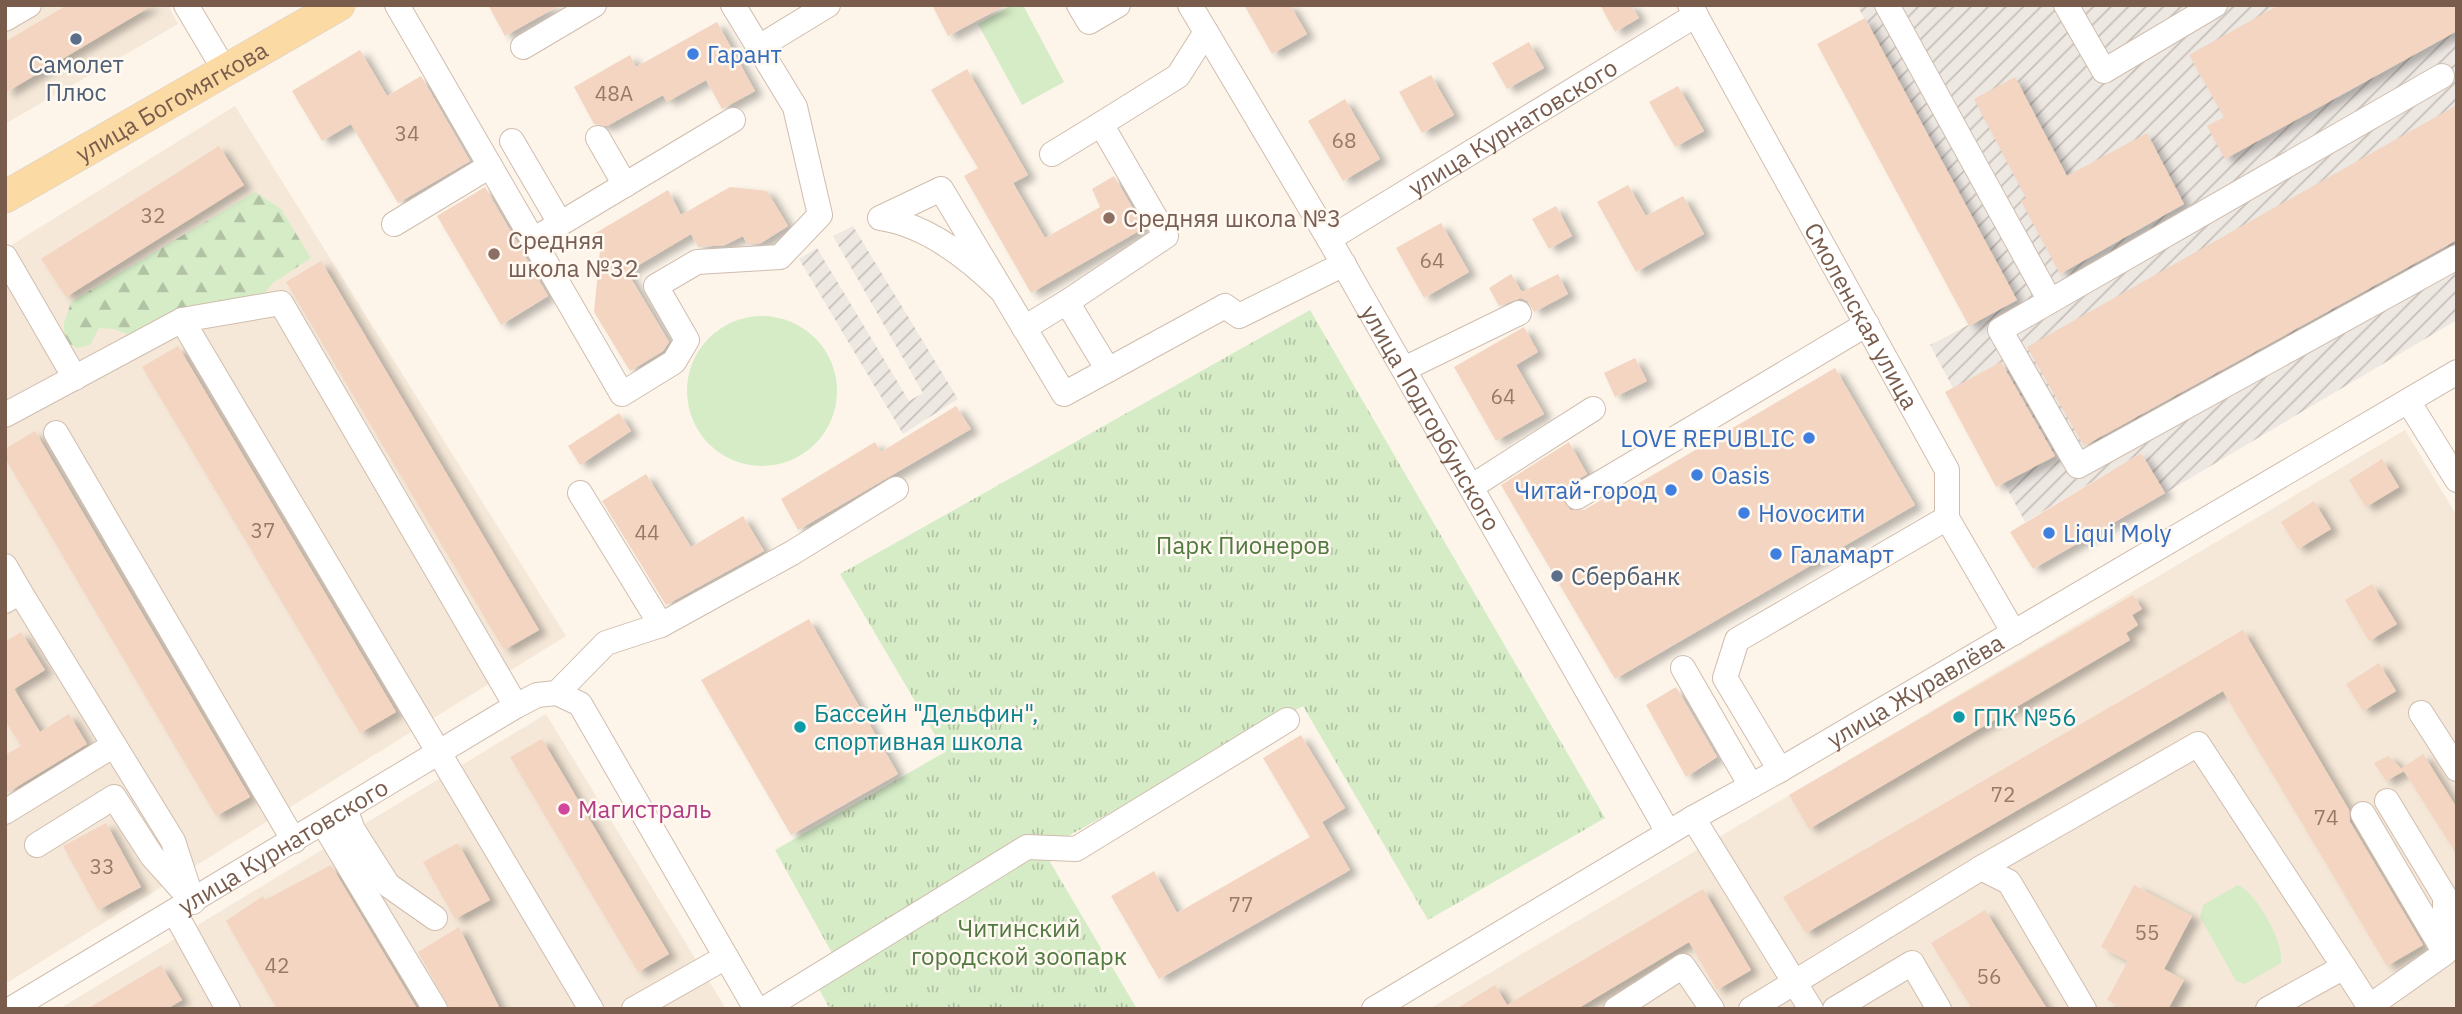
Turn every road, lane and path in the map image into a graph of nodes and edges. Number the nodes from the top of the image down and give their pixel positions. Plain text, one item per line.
1 (29, 5) edge
2 (186, 5) edge
3 (339, 5) edge
4 (397, 5) edge
5 (594, 5) edge
6 (733, 5) edge
7 (828, 5) edge
8 (1080, 5) edge
9 (1118, 5) edge
10 (1190, 5) edge
11 (1887, 5) edge
12 (2066, 5) edge
13 (2215, 5) edge
14 (1693, 10) edge
15 (5, 19) edge
16 (1206, 32) junction
17 (523, 47) dead end
18 (759, 47) junction
19 (224, 69) junction
20 (2442, 76) dead end
21 (733, 121) dead end
22 (1101, 124) junction
23 (598, 138) dead end
24 (512, 141) dead end
25 (1052, 154) dead end
26 (490, 166) junction
27 (625, 185) junction
28 (5, 197) edge
29 (560, 223) junction
30 (394, 224) dead end
31 (1329, 239) junction
32 (533, 240) junction
33 (5, 257) edge
34 (2457, 257) edge
35 (1344, 264) junction
36 (1002, 291) junction
37 (2050, 301) junction
38 (1067, 302) junction
39 (1519, 313) dead end
40 (182, 320) junction
41 (1867, 324) junction
42 (1024, 328) junction
43 (1404, 369) junction
44 (1108, 370) junction
45 (2457, 372) edge
46 (75, 378) junction
47 (2408, 401) junction
48 (1593, 408) dead end
49 (5, 415) edge
50 (56, 433) dead end
51 (2457, 480) edge
52 (1471, 487) junction
53 (896, 489) dead end
54 (580, 493) dead end
55 (1577, 497) dead end
56 (1947, 518) junction
57 (5, 566) edge
58 (13, 597) edge
59 (661, 625) junction
60 (2014, 633) junction
61 (1683, 668) dead end
62 (557, 692) junction
63 (516, 706) junction
64 (2421, 713) dead end
65 (1287, 720) dead end
66 (114, 745) junction
67 (439, 753) junction
68 (2457, 769) edge
69 (1780, 770) junction
70 (1751, 786) junction
71 (2387, 801) dead end
72 (345, 808) junction
73 (5, 812) edge
74 (2362, 814) dead end
75 (1693, 818) junction
76 (323, 823) junction
77 (1668, 832) junction
78 (294, 841) junction
79 (37, 845) dead end
80 (1981, 868) junction
81 (184, 908) junction
82 (435, 918) dead end
83 (2445, 953) junction
84 (726, 957) junction
85 (2344, 967) junction
86 (1796, 982) junction
87 (228, 1008) edge
88 (2370, 1008) edge
89 (11, 1009) edge
90 (435, 1009) edge
91 (591, 1009) edge
92 (634, 1009) edge
93 (756, 1009) edge
94 (764, 1009) edge
95 (1374, 1009) edge
96 (1615, 1009) edge
97 (1712, 1009) edge
98 (1752, 1009) edge
99 (1811, 1009) edge
100 (1835, 1009) edge
101 (1939, 1009) edge
102 (2084, 1009) edge
103 (2268, 1009) edge

1 - 15 street
2 - 19 street
3 - 19 main road, улица Богомягкова
4 - 26 street
5 - 17 street
6 - 18 street
7 - 18 street
8 - 9 street
10 - 16 street, улица Подгорбунского
11 - 37 street
12 - 13 street
14 - 31 street, улица Курнатовского
14 - 41 street, Смоленская улица
16 - 22 street
16 - 31 street, улица Подгорбунского
18 - 32 street
19 - 28 main road, улица Богомягкова
20 - 37 street
21 - 27 street
22 - 25 street
22 - 38 street
23 - 27 street
24 - 29 street
26 - 30 street
26 - 32 street
27 - 29 street
29 - 32 street
31 - 35 street, улица Подгорбунского
33 - 46 street
34 - 37 street
35 - 43 street, улица Подгорбунского
35 - 44 street
36 - 36 street
36 - 42 street
38 - 42 street
38 - 44 street
39 - 43 street
40 - 46 street
40 - 63 street
40 - 67 street
41 - 55 street
41 - 56 street, Смоленская улица
42 - 44 street
43 - 52 street, улица Подгорбунского
45 - 47 street, улица Журавлёва
46 - 49 street
47 - 51 street
47 - 60 street, улица Журавлёва
48 - 52 street
50 - 78 street
52 - 77 street, улица Подгорбунского
53 - 59 street
54 - 59 street
56 - 60 street
56 - 69 street
57 - 58 street
58 - 66 street
59 - 62 street
60 - 69 street, улица Журавлёва
61 - 70 street
62 - 63 street, улица Курнатовского
62 - 84 street
63 - 67 street, улица Курнатовского
64 - 68 street
65 - 94 street
66 - 73 street
66 - 81 street
67 - 72 street, улица Курнатовского
67 - 91 street
69 - 70 street, улица Журавлёва
70 - 75 street, улица Журавлёва
71 - 83 street
72 - 76 street, улица Курнатовского
72 - 82 street
74 - 83 street
75 - 77 street, улица Журавлёва
75 - 86 street
76 - 78 street, улица Курнатовского
76 - 90 street
77 - 95 street, улица Журавлёва
78 - 81 street, улица Курнатовского
79 - 81 street
80 - 85 street
80 - 86 street
80 - 102 street
81 - 87 street
81 - 89 street, улица Курнатовского
83 - 88 street
84 - 92 street
84 - 93 street
85 - 88 street
85 - 103 street
86 - 98 street
86 - 99 street
96 - 97 street
100 - 101 street

